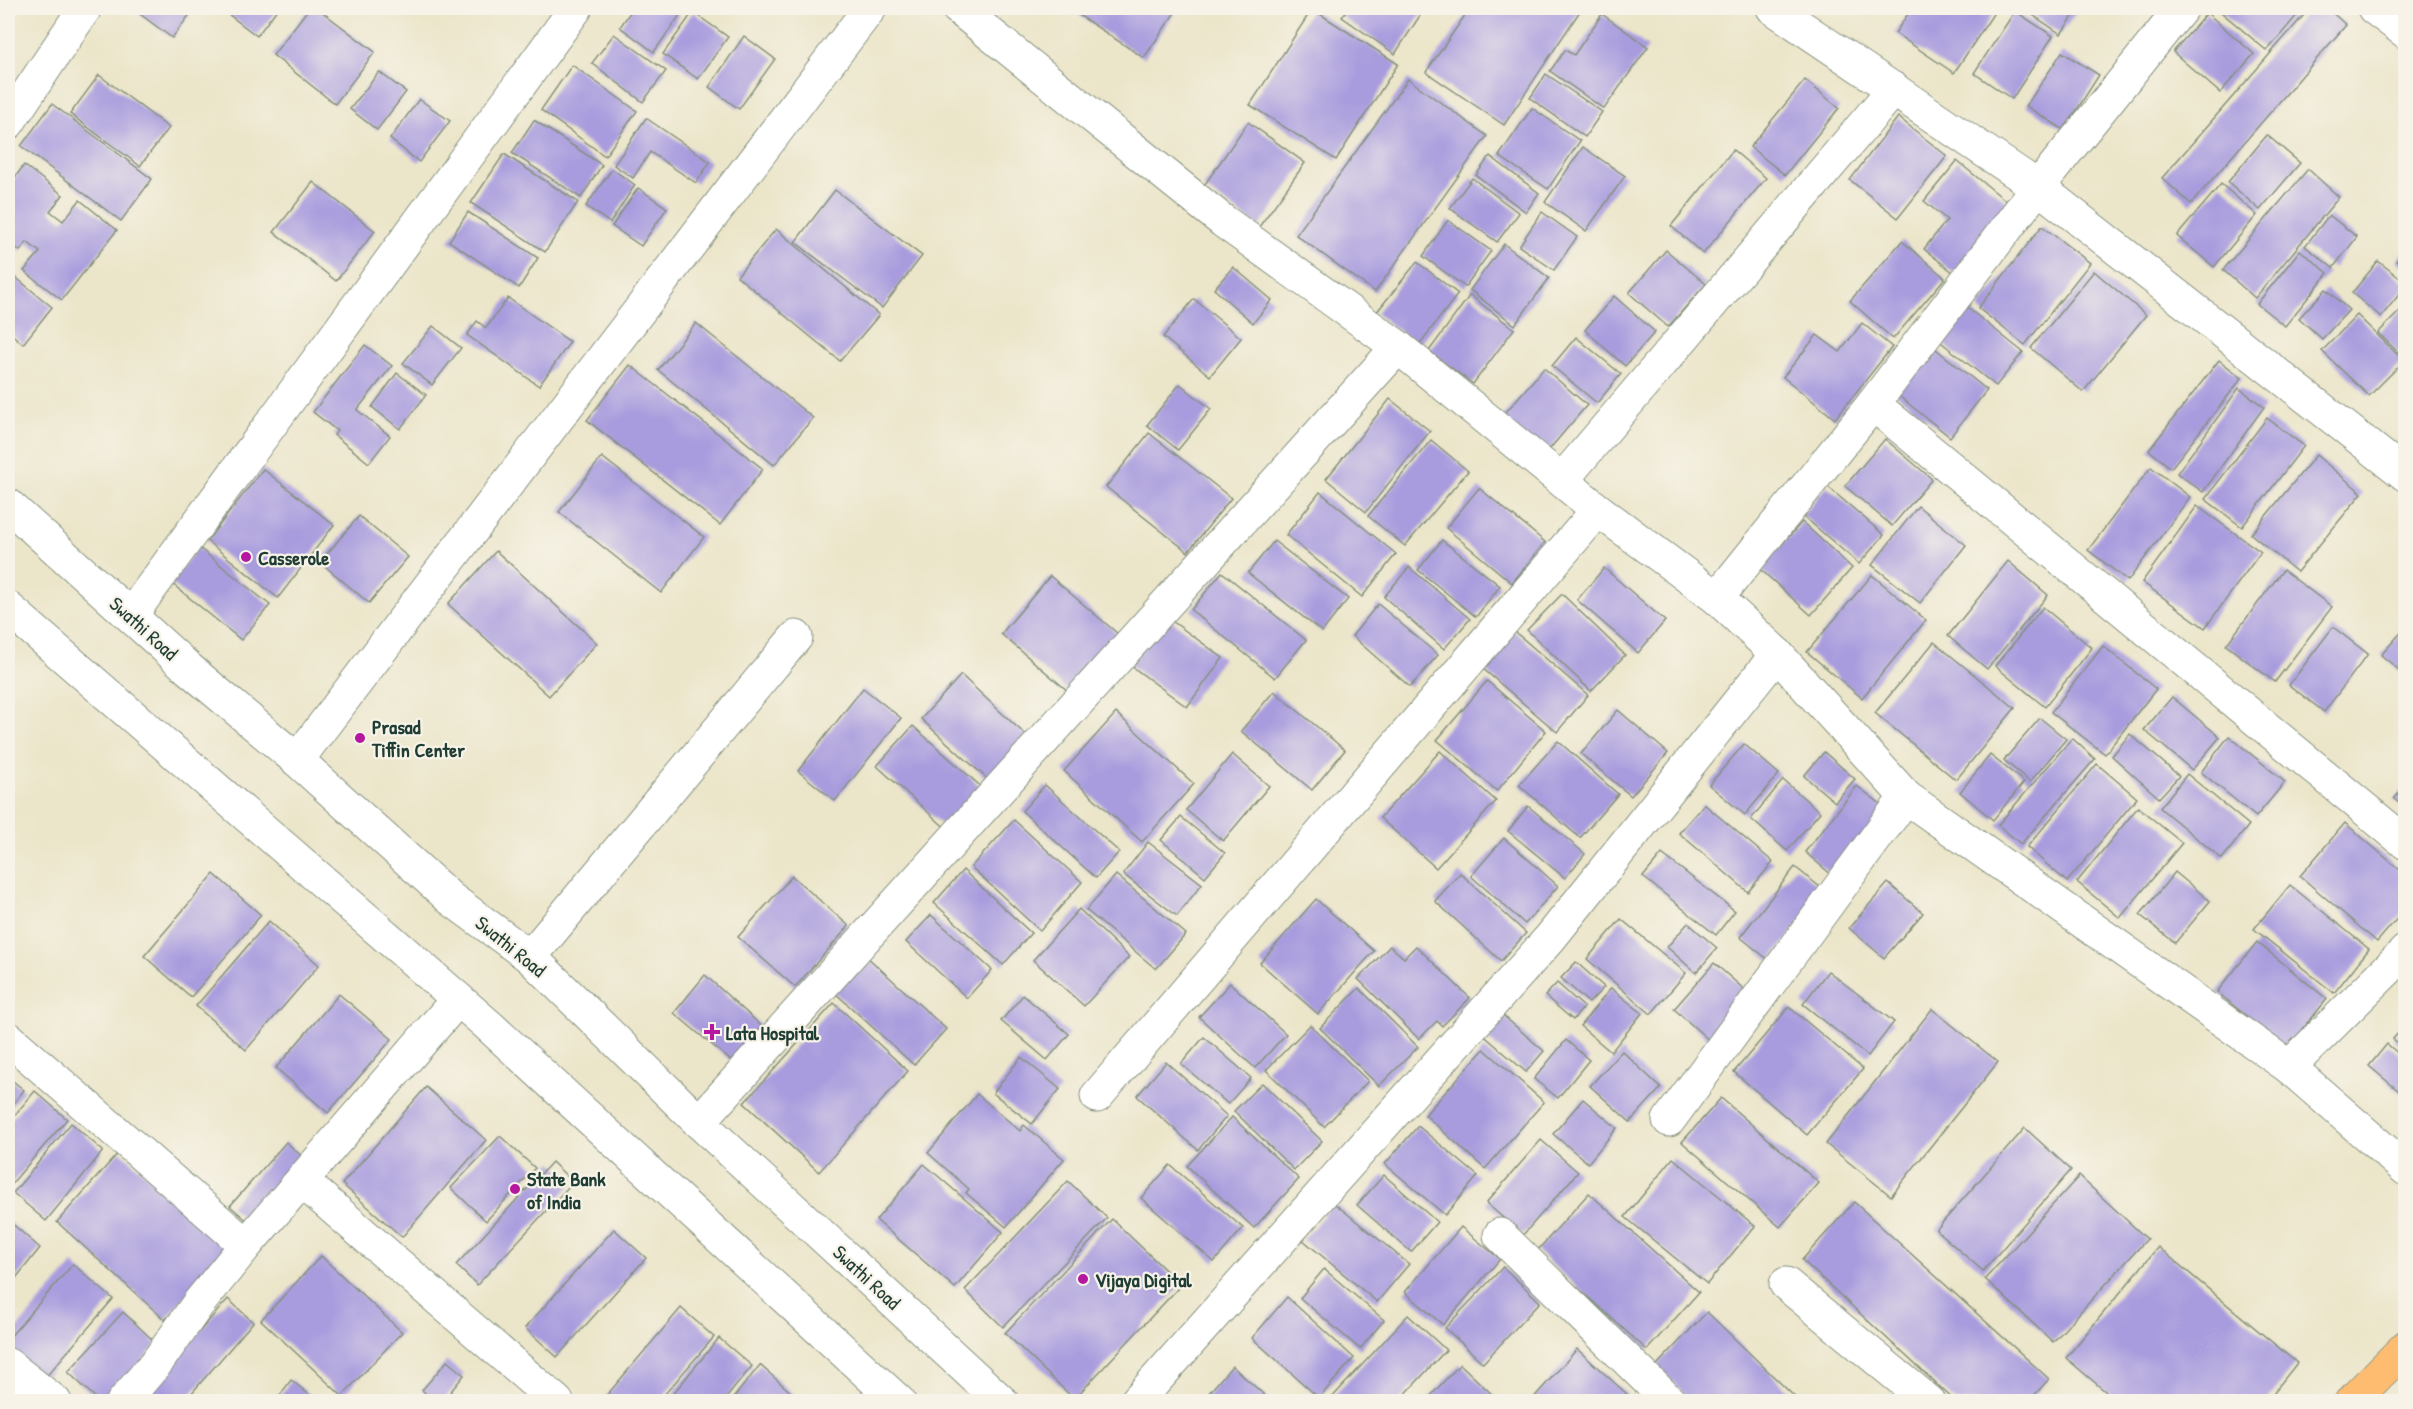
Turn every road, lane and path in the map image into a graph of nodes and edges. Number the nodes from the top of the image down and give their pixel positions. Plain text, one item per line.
1 (85, 8) edge
2 (576, 8) edge
3 (870, 8) edge
4 (958, 8) edge
5 (1773, 8) edge
6 (2182, 8) edge
7 (2374, 8) edge
8 (2406, 32) edge
9 (1894, 89) junction
10 (8, 123) edge
11 (2038, 187) junction
12 (1398, 347) junction
13 (1873, 404) junction
14 (2406, 474) edge
15 (1562, 480) junction
16 (8, 505) edge
17 (1598, 510) junction
18 (1717, 598) junction
19 (8, 608) edge
20 (131, 615) junction
21 (796, 637) dead end
22 (1777, 654) junction
23 (297, 760) junction
24 (1906, 797) junction
25 (2406, 843) edge
26 (2406, 951) edge
27 (530, 957) junction
28 (458, 999) junction
29 (8, 1038) edge
30 (2289, 1067) junction
31 (1097, 1096) dead end
32 (1669, 1120) dead end
33 (699, 1122) junction
34 (2406, 1169) edge
35 (302, 1181) junction
36 (1500, 1235) dead end
37 (246, 1245) junction
38 (1786, 1284) dead end
39 (2406, 1347) edge
40 (8, 1365) edge
41 (132, 1398) edge
42 (54, 1401) edge
43 (556, 1401) edge
44 (899, 1401) edge
45 (1002, 1401) edge
46 (1136, 1401) edge
47 (1670, 1401) edge
48 (1929, 1401) edge
49 (2351, 1401) edge

1 - 10 street
2 - 20 street
3 - 23 street
4 - 12 street
5 - 9 street
6 - 11 street
7 - 8 street
9 - 11 street
9 - 15 street
11 - 13 street
11 - 14 street
12 - 15 street
12 - 33 street
13 - 18 street
13 - 25 street
15 - 17 street
16 - 20 street, Swathi Road
17 - 18 street
17 - 31 street
18 - 22 street
19 - 28 street
20 - 23 street, Swathi Road
21 - 27 street
22 - 24 street
22 - 46 street
23 - 27 street, Swathi Road
24 - 30 street
24 - 32 street
26 - 30 street
27 - 33 street, Swathi Road
28 - 35 street
28 - 44 street
29 - 37 street
30 - 34 street
33 - 45 street, Swathi Road
35 - 37 street
35 - 43 street
36 - 47 street
37 - 41 street
38 - 48 street
39 - 49 highway
40 - 42 street

